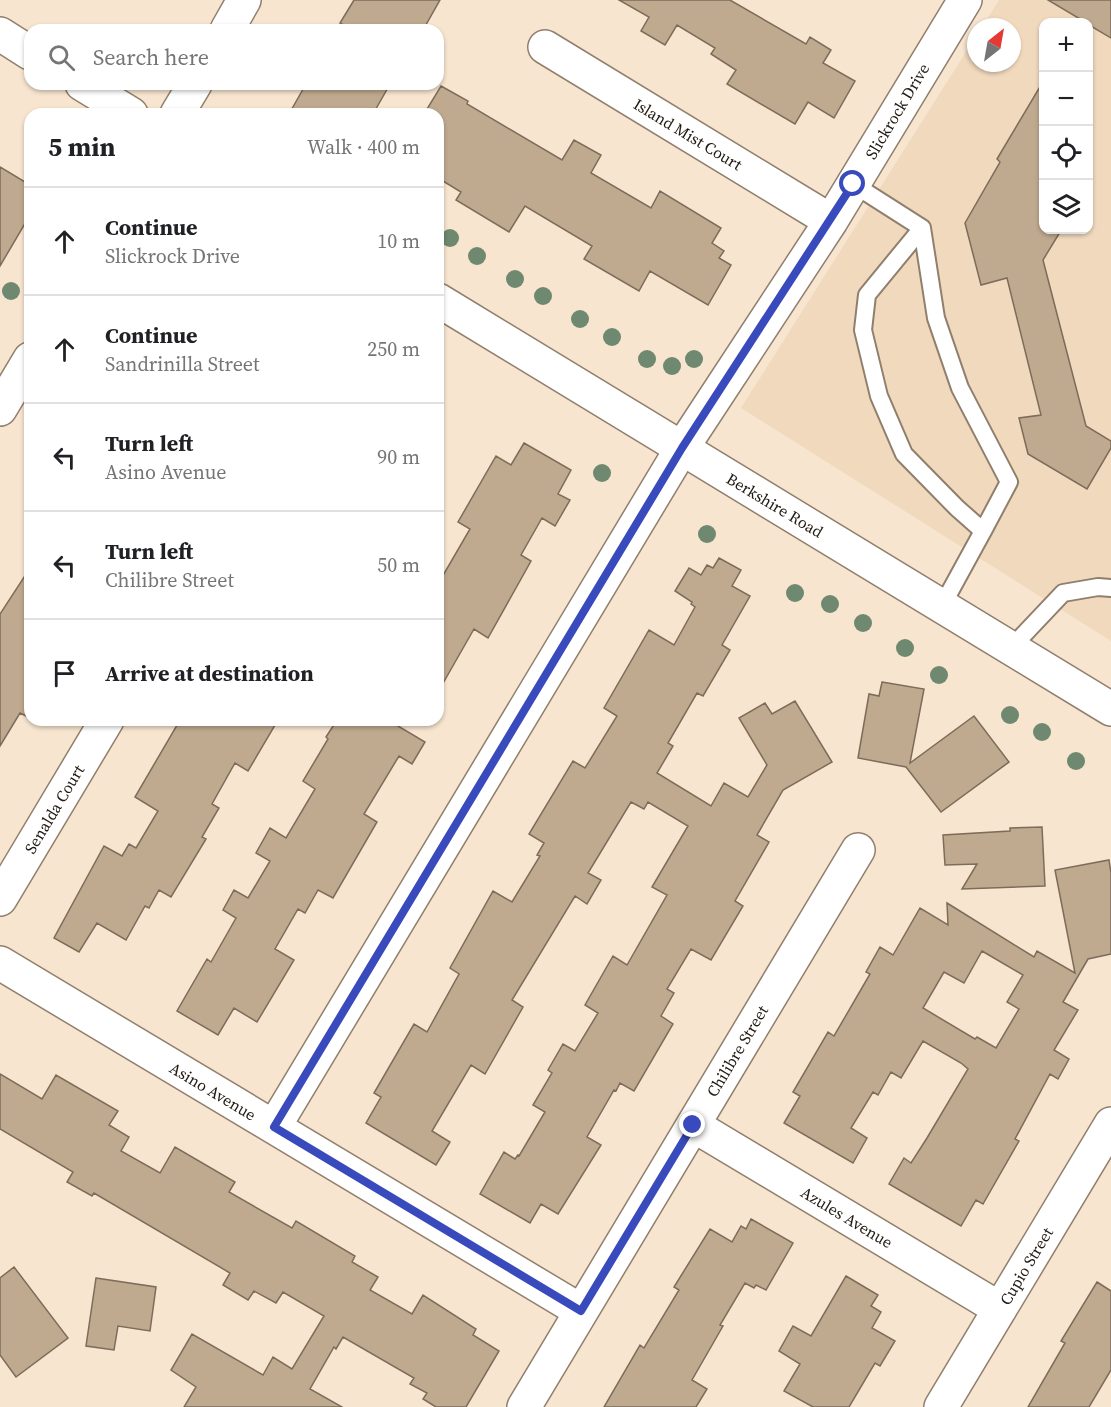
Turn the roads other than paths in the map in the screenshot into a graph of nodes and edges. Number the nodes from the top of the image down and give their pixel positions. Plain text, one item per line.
1 (244, 0) edge
2 (965, 0) edge
3 (230, 24) edge
4 (0, 34) edge
5 (545, 47) dead end
6 (24, 49) edge
7 (92, 90) edge
8 (191, 90) edge
9 (121, 108) edge
10 (181, 108) edge
11 (853, 184) junction
12 (831, 221) junction
13 (922, 228) junction
14 (444, 304) edge
15 (24, 369) edge
16 (0, 409) edge
17 (682, 448) junction
18 (983, 531) junction
19 (1111, 588) edge
20 (942, 606) junction
21 (1011, 648) junction
22 (1111, 709) edge
23 (103, 726) edge
24 (858, 850) dead end
25 (0, 899) edge
26 (0, 963) edge
27 (1111, 1124) edge
28 (693, 1125) junction
29 (274, 1127) junction
30 (1000, 1310) junction
31 (581, 1311) junction
32 (524, 1407) edge
33 (941, 1407) edge

1 - 3 street
2 - 11 street, Slickrock Drive
4 - 6 street
5 - 12 street, Island Mist Court
7 - 9 street
8 - 10 street
11 - 12 street, Slickrock Drive
11 - 13 lane
12 - 17 street, Slickrock Drive
13 - 18 lane
13 - 18 lane
14 - 17 street, Berkshire Road
15 - 16 street
17 - 20 street, Berkshire Road
17 - 29 street, Slickrock Drive
18 - 20 lane
19 - 21 lane
20 - 21 street, Berkshire Road
21 - 22 street, Berkshire Road
23 - 25 street, Senalda Court
24 - 28 street, Chilibre Street
26 - 29 street, Asino Avenue
27 - 30 street, Cupio Street
28 - 30 street, Azules Avenue
28 - 31 street, Chilibre Street
29 - 31 street, Asino Avenue
30 - 33 street, Cupio Street
31 - 32 street, Chilibre Street

